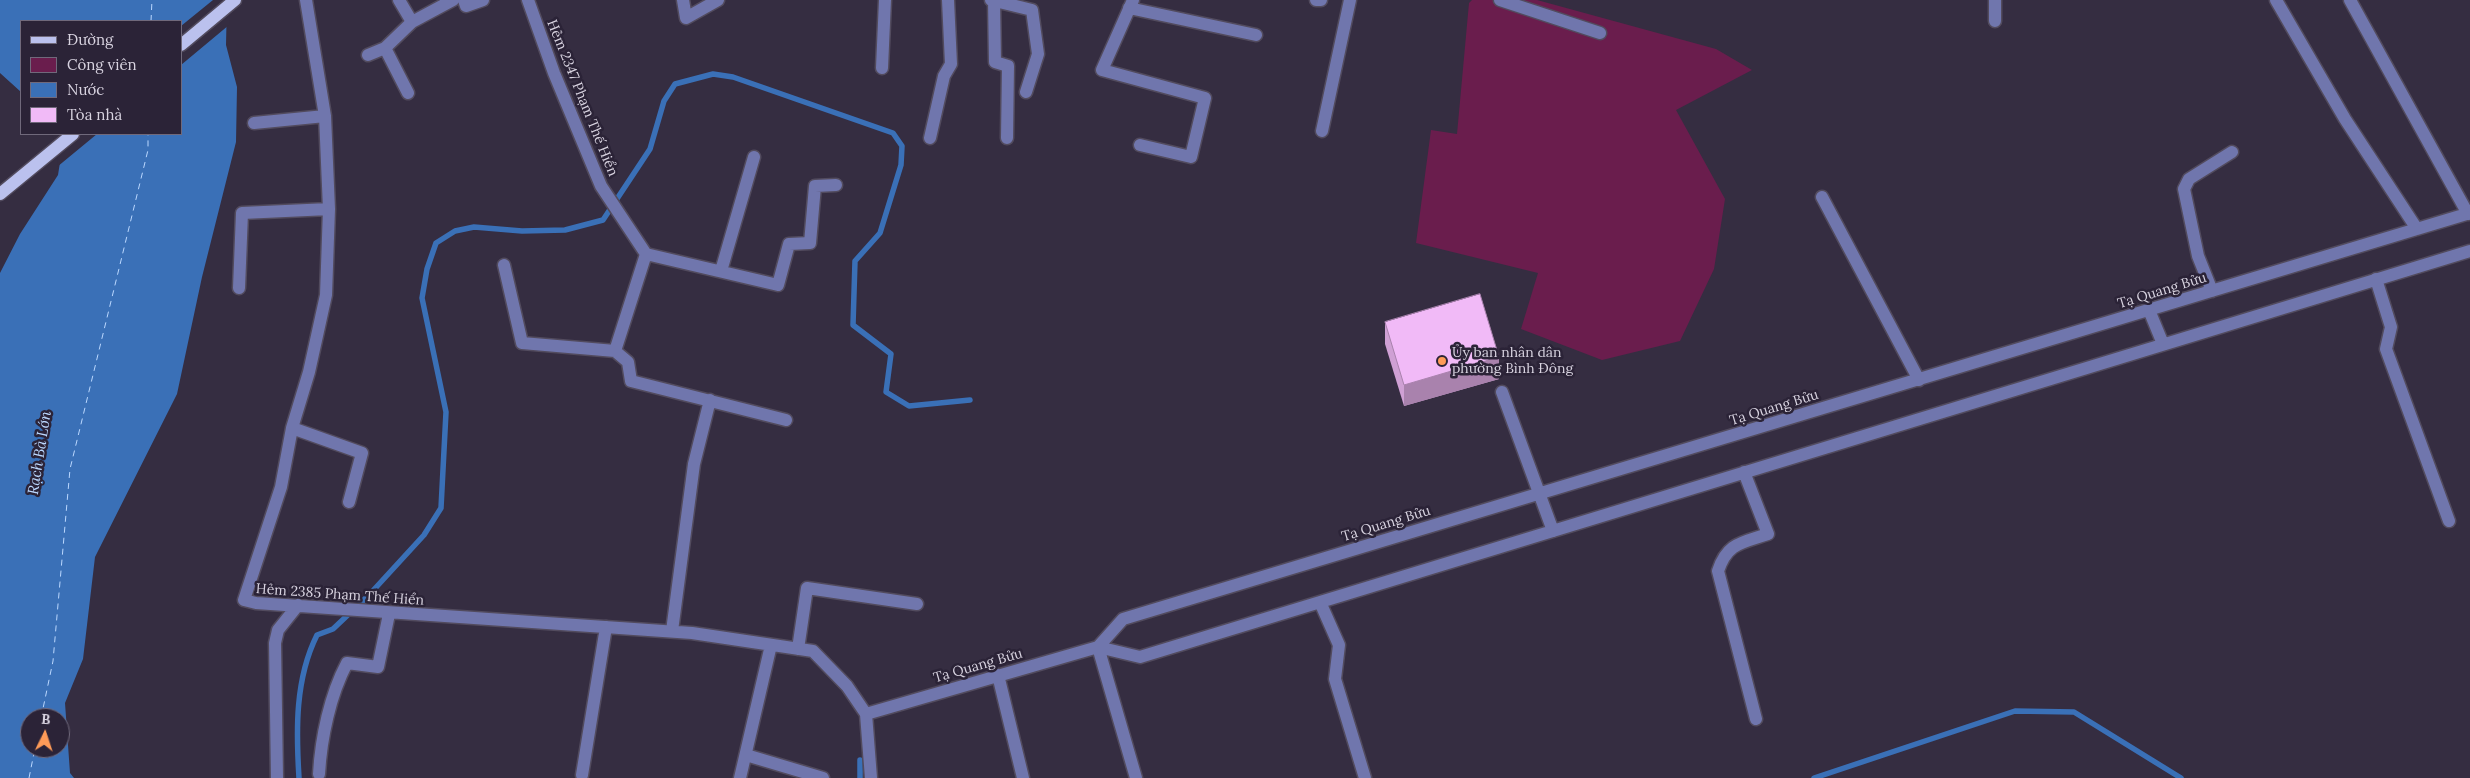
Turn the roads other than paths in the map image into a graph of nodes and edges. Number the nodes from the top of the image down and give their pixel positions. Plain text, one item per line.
1 (236, 0) edge
2 (306, 0) edge
3 (399, 0) edge
4 (452, 0) edge
5 (464, 0) edge
6 (483, 0) edge
7 (528, 0) edge
8 (682, 0) edge
9 (718, 0) edge
10 (885, 0) edge
11 (948, 0) edge
12 (992, 0) edge
13 (1316, 0) edge
14 (1321, 0) edge
15 (1350, 0) edge
16 (1500, 0) edge
17 (1995, 0) edge
18 (2276, 0) edge
19 (2350, 0) edge
20 (1131, 4) edge
21 (1995, 21) dead end
22 (412, 22) junction
23 (1600, 33) dead end
24 (1256, 34) dead end
25 (182, 43) edge
26 (385, 48) junction
27 (368, 55) dead end
28 (882, 68) dead end
29 (1026, 92) dead end
30 (408, 93) dead end
31 (325, 116) junction
32 (254, 123) dead end
33 (1322, 131) dead end
34 (71, 135) edge
35 (930, 138) dead end
36 (1007, 138) dead end
37 (1140, 144) dead end
38 (2232, 152) dead end
39 (754, 156) dead end
40 (836, 185) dead end
41 (0, 194) edge
42 (1822, 197) dead end
43 (329, 210) junction
44 (2469, 214) edge
45 (2417, 229) junction
46 (2470, 250) edge
47 (646, 254) junction
48 (504, 265) dead end
49 (721, 271) junction
50 (2376, 279) junction
51 (239, 288) dead end
52 (2212, 291) junction
53 (2149, 310) junction
54 (2163, 344) junction
55 (615, 351) junction
56 (1919, 380) junction
57 (1502, 392) dead end
58 (710, 400) junction
59 (786, 420) dead end
60 (292, 428) junction
61 (1744, 472) junction
62 (1541, 494) junction
63 (349, 502) dead end
64 (2449, 521) dead end
65 (1553, 531) junction
66 (1320, 602) junction
67 (917, 604) dead end
68 (298, 606) junction
69 (389, 614) junction
70 (606, 627) junction
71 (672, 631) junction
72 (771, 645) junction
73 (1098, 648) junction
74 (798, 649) junction
75 (998, 675) junction
76 (866, 714) junction
77 (1756, 718) dead end
78 (746, 755) junction
79 (319, 774) dead end
80 (582, 775) dead end
81 (277, 778) edge
82 (740, 778) edge
83 (823, 778) edge
84 (871, 778) edge
85 (1023, 778) edge
86 (1136, 778) edge
87 (1365, 778) edge

1 - 25 main road
2 - 31 street, Hẻm 2385 Phạm Thế Hiển
3 - 22 street
4 - 22 street
5 - 6 street
7 - 47 street, Hẻm 2347 Phạm Thế Hiển
8 - 9 street
10 - 28 street
11 - 35 street
12 - 29 street
12 - 36 street
13 - 14 street
15 - 33 street
16 - 23 street
17 - 21 street
18 - 45 street
19 - 44 street
20 - 24 street
20 - 37 street
22 - 26 street
26 - 27 street
26 - 30 street
31 - 32 street
31 - 43 street, Hẻm 2385 Phạm Thế Hiển
34 - 41 main road
38 - 52 street
39 - 49 street
40 - 49 street
42 - 56 street
43 - 51 street
43 - 60 street, Hẻm 2385 Phạm Thế Hiển
44 - 45 street, Tạ Quang Bửu
45 - 52 street, Tạ Quang Bửu
46 - 50 street, Tạ Quang Bửu
47 - 49 street
47 - 55 street
48 - 55 street
50 - 54 street, Tạ Quang Bửu
50 - 64 street
52 - 53 street, Tạ Quang Bửu
53 - 54 street
53 - 56 street, Tạ Quang Bửu
54 - 61 street, Tạ Quang Bửu
55 - 58 street
56 - 62 street, Tạ Quang Bửu
57 - 62 street
58 - 59 street
58 - 71 street
60 - 63 street
60 - 68 street, Hẻm 2385 Phạm Thế Hiển
61 - 65 street, Tạ Quang Bửu
61 - 77 street
62 - 65 street
62 - 73 street, Tạ Quang Bửu
65 - 66 street, Tạ Quang Bửu
66 - 73 street, Tạ Quang Bửu
66 - 87 street
67 - 74 street
68 - 69 street, Hẻm 2385 Phạm Thế Hiển
68 - 81 street
69 - 70 street, Hẻm 2385 Phạm Thế Hiển
69 - 79 street
70 - 71 street, Hẻm 2385 Phạm Thế Hiển
70 - 80 street
71 - 72 street, Hẻm 2385 Phạm Thế Hiển
72 - 74 street, Hẻm 2385 Phạm Thế Hiển
72 - 78 street
73 - 75 street, Tạ Quang Bửu
73 - 86 street
74 - 76 street, Hẻm 2385 Phạm Thế Hiển
75 - 76 street, Tạ Quang Bửu
75 - 85 street
76 - 84 street
78 - 82 street
78 - 83 street

